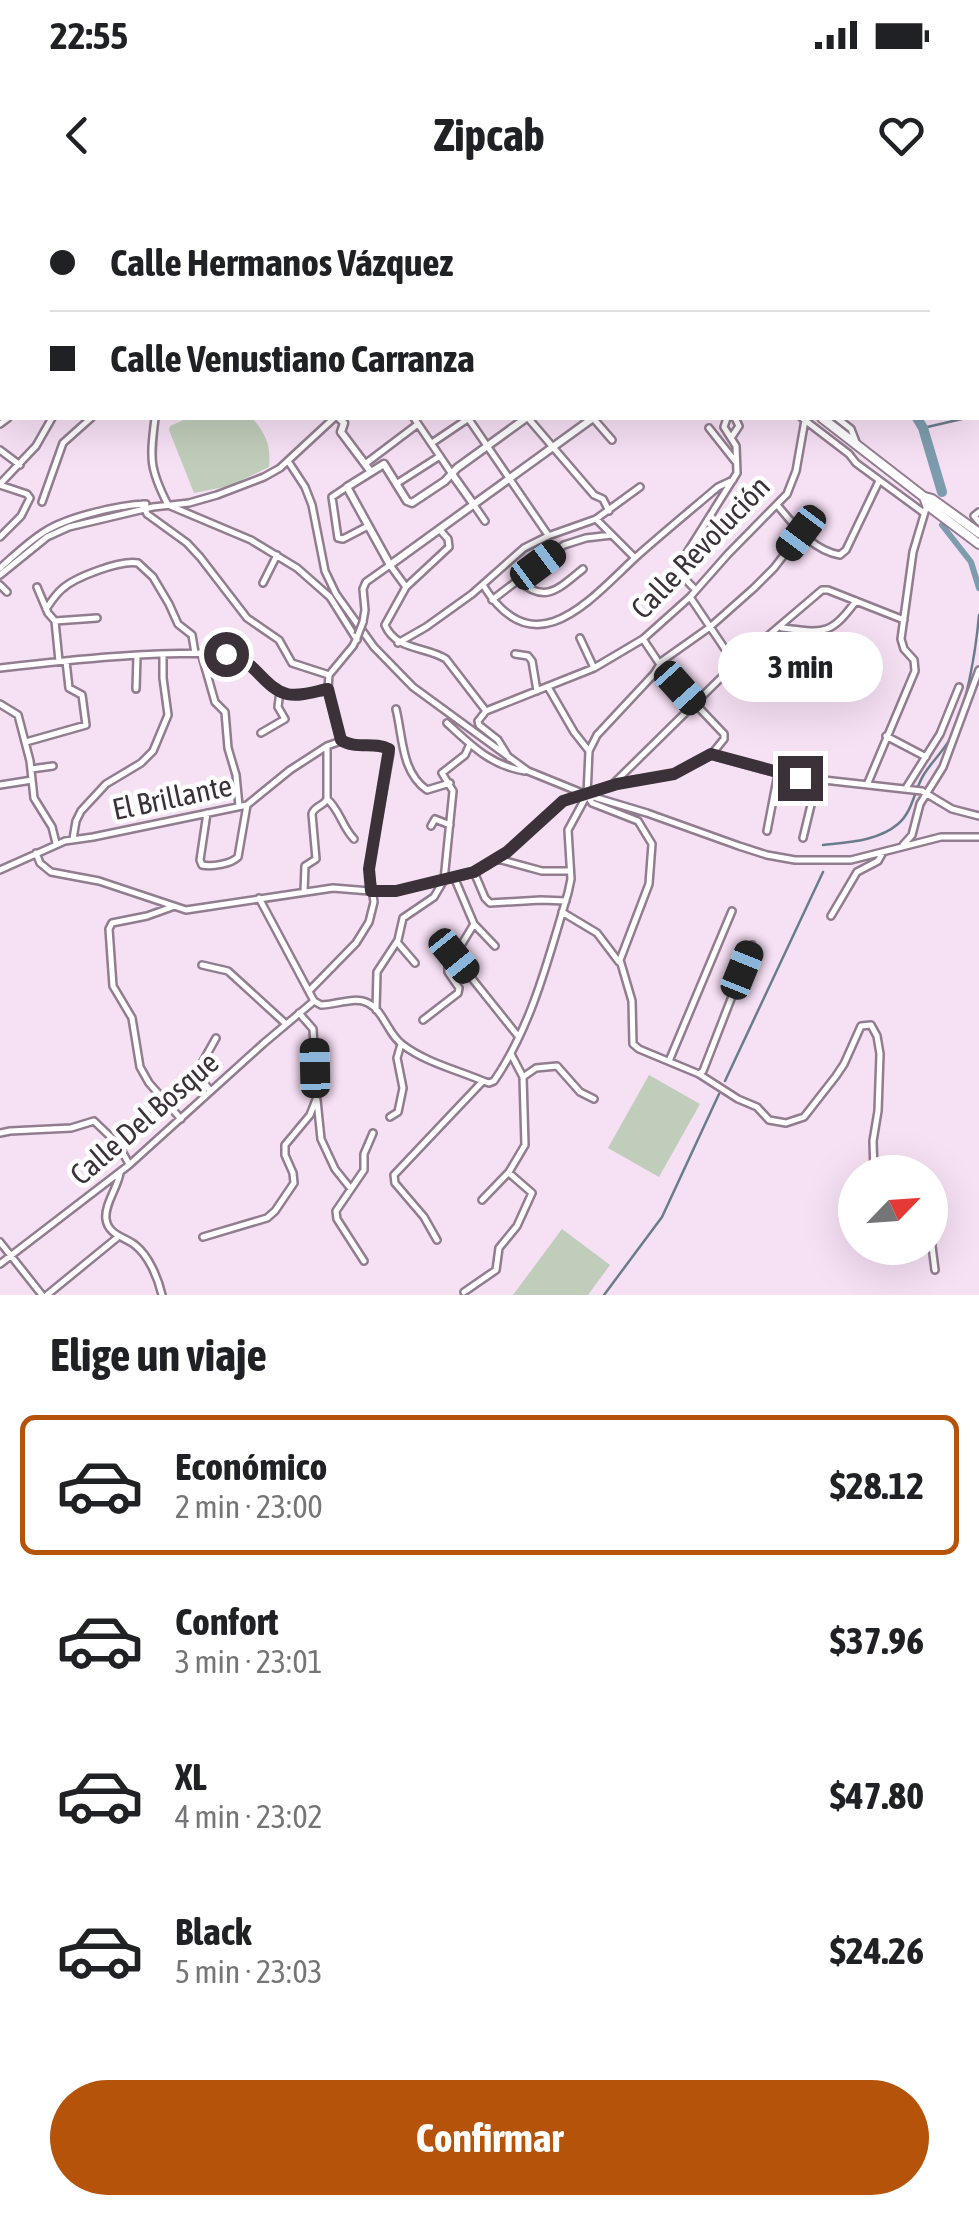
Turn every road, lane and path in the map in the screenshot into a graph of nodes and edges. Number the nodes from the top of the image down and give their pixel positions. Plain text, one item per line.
1 (733, 200) edge
2 (748, 200) edge
3 (51, 420) edge
4 (89, 420) edge
5 (155, 420) edge
6 (341, 420) edge
7 (342, 420) edge
8 (414, 420) edge
9 (416, 420) edge
10 (466, 420) edge
11 (470, 420) edge
12 (524, 420) edge
13 (529, 420) edge
14 (590, 420) edge
15 (595, 420) edge
16 (733, 420) edge
17 (735, 420) edge
18 (803, 420) edge
19 (804, 420) edge
20 (825, 420) edge
21 (840, 420) edge
22 (709, 428) dead end
23 (734, 435) junction
24 (612, 440) dead end
25 (432, 443) junction
26 (856, 443) junction
27 (487, 446) junction
28 (554, 448) junction
29 (0, 450) edge
30 (377, 454) junction
31 (849, 454) junction
32 (440, 456) junction
33 (872, 458) junction
34 (288, 461) junction
35 (737, 463) junction
36 (365, 464) junction
37 (384, 464) junction
38 (20, 465) junction
39 (371, 472) junction
40 (452, 474) junction
41 (510, 480) junction
42 (733, 480) junction
43 (880, 481) junction
44 (0, 484) edge
45 (396, 484) junction
46 (346, 487) junction
47 (640, 487) dead end
48 (42, 502) dead end
49 (927, 503) junction
50 (168, 505) junction
51 (474, 506) junction
52 (778, 506) junction
53 (143, 507) junction
54 (609, 511) junction
55 (979, 512) edge
56 (596, 519) junction
57 (485, 520) dead end
58 (979, 522) edge
59 (368, 526) junction
60 (440, 530) junction
61 (801, 533) junction
62 (979, 533) edge
63 (612, 535) junction
64 (548, 536) junction
65 (0, 537) edge
66 (979, 544) edge
67 (277, 554) junction
68 (636, 558) junction
69 (390, 566) junction
70 (582, 569) dead end
71 (0, 572) edge
72 (518, 580) junction
73 (263, 583) dead end
74 (0, 585) edge
75 (483, 585) junction
76 (37, 587) dead end
77 (406, 587) junction
78 (696, 590) junction
79 (7, 592) dead end
80 (690, 598) junction
81 (492, 600) junction
82 (856, 601) junction
83 (46, 609) junction
84 (98, 618) dead end
85 (56, 620) junction
86 (904, 620) junction
87 (710, 627) junction
88 (779, 628) junction
89 (357, 638) junction
90 (580, 638) dead end
91 (643, 638) junction
92 (398, 642) junction
93 (198, 653) junction
94 (163, 654) junction
95 (515, 654) dead end
96 (137, 656) junction
97 (62, 661) junction
98 (735, 664) junction
99 (660, 665) junction
100 (0, 668) edge
101 (594, 668) junction
102 (979, 670) edge
103 (330, 675) junction
104 (548, 687) junction
105 (960, 687) dead end
106 (136, 689) dead end
107 (328, 689) junction
108 (280, 691) junction
109 (538, 691) junction
110 (0, 704) edge
111 (695, 704) junction
112 (396, 709) dead end
113 (486, 711) junction
114 (446, 723) dead end
115 (262, 732) dead end
116 (886, 736) junction
117 (341, 740) junction
118 (26, 742) junction
119 (470, 744) junction
120 (327, 746) junction
121 (588, 751) junction
122 (711, 754) junction
123 (926, 756) junction
124 (511, 760) junction
125 (53, 766) dead end
126 (30, 769) junction
127 (528, 771) junction
128 (778, 774) junction
129 (32, 780) junction
130 (817, 780) junction
131 (450, 783) junction
132 (0, 785) edge
133 (612, 785) junction
134 (867, 785) junction
135 (909, 789) junction
136 (924, 792) junction
137 (588, 795) junction
138 (327, 799) junction
139 (243, 806) junction
140 (207, 813) junction
141 (979, 816) edge
142 (450, 825) junction
143 (431, 826) dead end
144 (767, 831) dead end
145 (979, 837) edge
146 (354, 838) dead end
147 (802, 838) dead end
148 (73, 839) junction
149 (56, 844) junction
150 (900, 847) junction
151 (884, 852) junction
152 (36, 853) junction
153 (498, 859) junction
154 (0, 870) edge
155 (570, 871) junction
156 (474, 872) junction
157 (454, 878) junction
158 (444, 880) junction
159 (371, 891) junction
160 (304, 892) junction
161 (259, 898) junction
162 (566, 902) junction
163 (172, 907) junction
164 (732, 910) dead end
165 (562, 912) junction
166 (831, 916) dead end
167 (474, 924) junction
168 (398, 942) junction
169 (752, 945) dead end
170 (496, 946) dead end
171 (454, 956) junction
172 (415, 963) dead end
173 (202, 965) dead end
174 (620, 965) junction
175 (309, 991) junction
176 (314, 1001) junction
177 (376, 1010) junction
178 (299, 1014) junction
179 (422, 1020) dead end
180 (286, 1024) junction
181 (518, 1036) junction
182 (216, 1038) dead end
183 (401, 1044) junction
184 (510, 1054) junction
185 (669, 1062) junction
186 (699, 1074) junction
187 (524, 1077) junction
188 (482, 1081) junction
189 (211, 1091) junction
190 (316, 1097) junction
191 (594, 1099) dead end
192 (168, 1104) junction
193 (390, 1117) dead end
194 (181, 1119) junction
195 (373, 1132) dead end
196 (0, 1134) edge
197 (118, 1144) junction
198 (874, 1155) edge
199 (129, 1166) junction
200 (508, 1172) junction
201 (120, 1173) junction
202 (352, 1190) junction
203 (482, 1200) dead end
204 (118, 1236) junction
205 (204, 1237) dead end
206 (437, 1240) dead end
207 (0, 1242) edge
208 (11, 1256) junction
209 (364, 1261) dead end
210 (0, 1264) edge
211 (934, 1265) edge
212 (935, 1270) dead end
213 (464, 1292) dead end
214 (44, 1295) edge
215 (162, 1295) edge

1 - 2 street
3 - 38 street
4 - 48 street
5 - 50 street
6 - 34 street
7 - 36 street
8 - 30 street
9 - 25 street
10 - 25 street
11 - 27 street
12 - 27 street
13 - 28 street
14 - 28 street
15 - 24 street
16 - 23 street
17 - 23 street
18 - 52 street, Calle Revolución
19 - 31 street
20 - 26 main road
21 - 26 street
22 - 35 street
23 - 35 street
25 - 32 street
26 - 33 main road
27 - 40 street
27 - 41 street
28 - 41 street
28 - 54 street
29 - 38 street
30 - 36 street
30 - 37 street
31 - 33 street
31 - 43 street
32 - 40 street
32 - 45 street
33 - 49 main road
34 - 50 street
34 - 124 street
35 - 42 street
36 - 39 street
37 - 39 street
37 - 45 street
38 - 44 street
39 - 46 street
40 - 45 street
40 - 51 street
41 - 51 street
41 - 64 street
42 - 68 street
42 - 78 street
43 - 49 street
43 - 61 street
44 - 65 street
46 - 59 street
46 - 59 street
47 - 54 street
49 - 62 main road
49 - 66 main road
49 - 86 street
50 - 53 street
50 - 67 street
51 - 57 street
51 - 60 street
52 - 61 street
52 - 78 street, Calle Revolución
53 - 71 street
53 - 103 street
54 - 56 street
55 - 58 street
56 - 63 street
56 - 64 street
59 - 69 street
60 - 69 street
60 - 77 street
61 - 87 street
63 - 68 street
63 - 72 street
64 - 75 street
67 - 73 street
67 - 89 street
68 - 81 street
69 - 77 street
69 - 89 street, bridge
70 - 72 street
72 - 81 street
74 - 79 street
75 - 81 street
75 - 92 street
76 - 83 street
77 - 92 street
78 - 80 street, Calle Revolución
80 - 87 street
80 - 91 street, Calle Revolución
82 - 86 street
82 - 88 street
82 - 88 street
83 - 85 street
83 - 93 street
84 - 85 street
85 - 97 street
86 - 116 street
87 - 98 street
87 - 99 street
88 - 98 street
89 - 103 street
90 - 101 street
91 - 99 street
91 - 101 street, Calle Revolución
92 - 113 street
93 - 94 street
93 - 108 street
93 - 139 street
94 - 96 street
94 - 148 street
95 - 109 street
96 - 97 street
96 - 106 street
97 - 100 street
97 - 118 street
98 - 111 street
99 - 111 street
99 - 121 street
101 - 104 street, Calle Revolución
102 - 136 street
103 - 107 street
104 - 109 street, Calle Revolución
104 - 121 street
105 - 123 street
107 - 108 street
107 - 117 street
108 - 115 street
109 - 113 street, Calle Revolución
110 - 118 street
111 - 122 street
111 - 133 street
112 - 131 street
113 - 124 street
114 - 119 street
116 - 123 street
116 - 134 street
117 - 120 street, El Brillante
117 - 159 street
118 - 126 street
119 - 127 street
119 - 131 street
120 - 138 street
120 - 139 street, El Brillante
121 - 137 street
122 - 128 street
122 - 133 street
123 - 135 street
124 - 127 street
125 - 126 street
126 - 129 street
127 - 137 street
128 - 130 street
128 - 144 street
129 - 132 street
129 - 149 street
130 - 134 street
130 - 147 street
131 - 142 street
133 - 137 street
134 - 135 street
135 - 136 street
136 - 141 street
136 - 150 street
137 - 151 street
137 - 153 street
137 - 155 street
137 - 174 street
138 - 146 street
138 - 160 street
139 - 140 street, El Brillante
139 - 140 street
140 - 148 street, El Brillante
142 - 143 street
142 - 158 street
145 - 150 street
148 - 149 street, El Brillante
149 - 152 street, El Brillante
150 - 151 street
151 - 166 street
152 - 154 street, El Brillante
152 - 163 street
153 - 155 street
153 - 156 street
155 - 162 street
156 - 157 street
156 - 162 street
157 - 158 street
157 - 167 street
158 - 159 street
158 - 168 street
159 - 160 street
159 - 175 street
160 - 161 street
161 - 163 street
161 - 175 street
162 - 165 street
163 - 192 street
164 - 185 street
165 - 174 street
165 - 181 street
167 - 170 street
167 - 171 street
168 - 172 street
168 - 177 street
169 - 186 street
171 - 179 street
171 - 181 street
173 - 180 street
174 - 185 street
175 - 176 street
176 - 177 street
176 - 178 street, Calle Del Bosque
177 - 183 street
178 - 180 street, Calle Del Bosque
178 - 190 street
180 - 189 street, Calle Del Bosque
181 - 184 street
182 - 189 street
183 - 188 street
183 - 193 street
184 - 187 street
184 - 188 street
185 - 186 street
186 - 198 street
187 - 191 street
187 - 200 street
188 - 206 street
189 - 194 street, Calle Del Bosque
190 - 202 street
190 - 205 street
192 - 194 street
192 - 197 street
194 - 199 street, Calle Del Bosque
195 - 202 street
196 - 197 street
197 - 199 street
199 - 201 street, Calle Del Bosque
200 - 203 street
200 - 213 street
201 - 204 street
201 - 208 street, Calle Del Bosque
202 - 209 street
204 - 214 street
204 - 215 street
207 - 208 street
208 - 210 street, Calle Del Bosque
208 - 214 street
211 - 212 street

